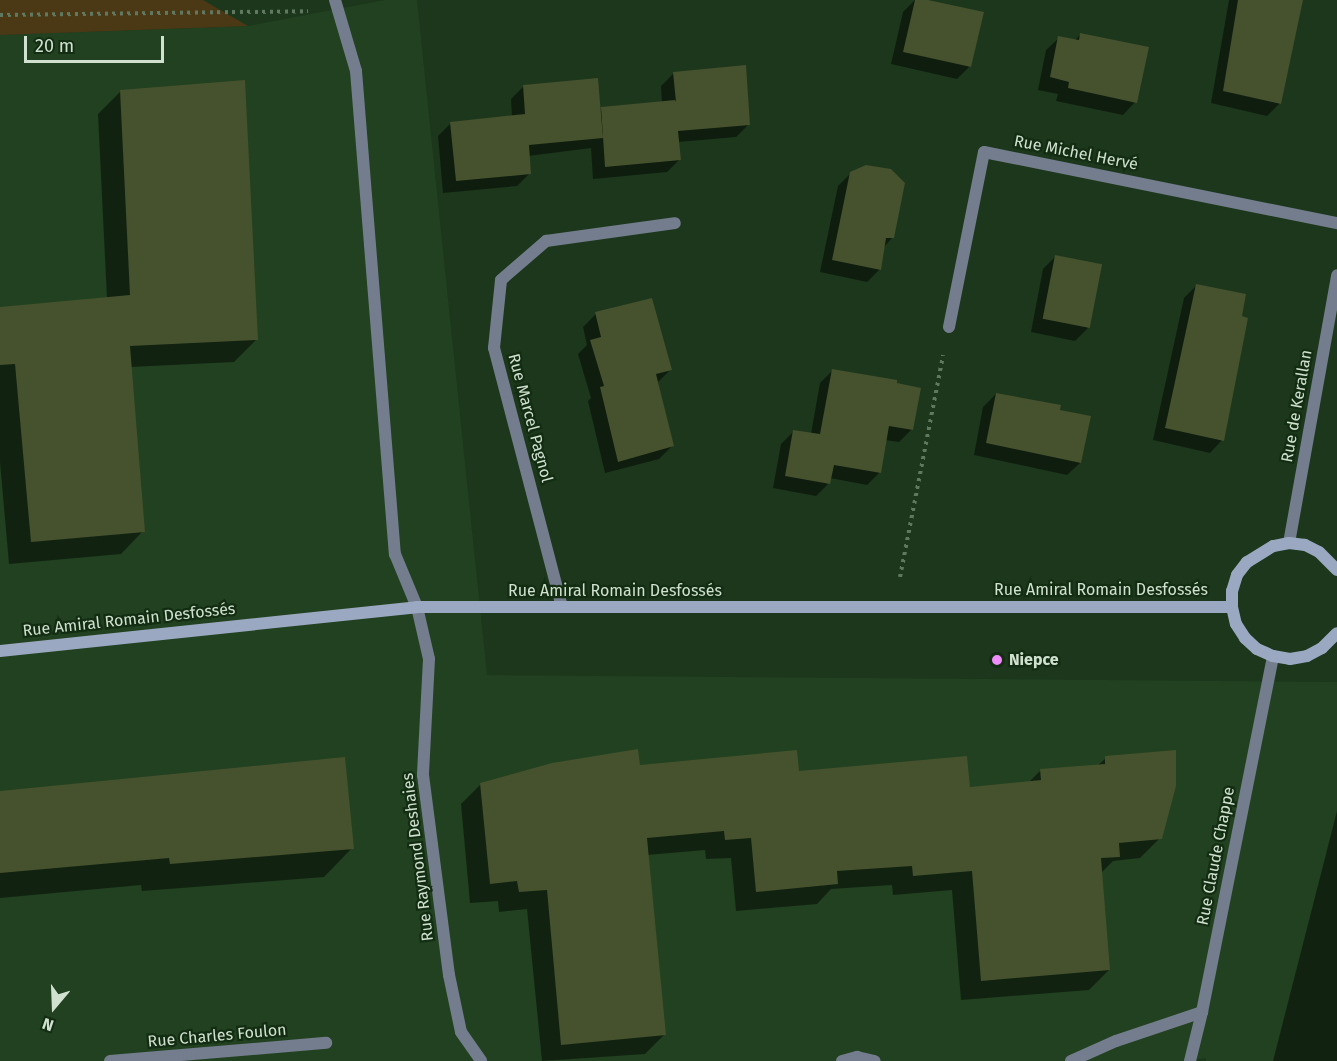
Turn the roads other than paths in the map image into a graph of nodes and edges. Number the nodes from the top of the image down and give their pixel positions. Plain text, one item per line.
1 (337, 6) edge
2 (675, 223) dead end
3 (1337, 223) edge
4 (1337, 275) edge
5 (949, 327) road end
6 (1289, 543) junction
7 (1337, 570) edge
8 (417, 607) junction
9 (562, 607) junction
10 (1232, 607) junction
11 (1337, 633) edge
12 (0, 651) edge
13 (1273, 656) junction
14 (1202, 1012) junction
15 (326, 1043) dead end
16 (110, 1061) edge
17 (481, 1061) edge
18 (842, 1061) edge
19 (876, 1061) edge
20 (1071, 1061) edge
21 (1190, 1061) edge

1 - 8 street, Rue Raymond Deshaies
2 - 9 street, Rue Marcel Pagnol
3 - 5 street, Rue Michel Hervé
4 - 6 street, Rue de Kerallan
6 - 7 main road
6 - 10 main road, Rue Amiral Romain Desfossés
8 - 9 main road, Rue Amiral Romain Desfossés
8 - 12 main road, Rue Amiral Romain Desfossés
8 - 17 street, Rue Raymond Deshaies
9 - 10 main road, Rue Amiral Romain Desfossés
10 - 13 main road, Rue Amiral Romain Desfossés
11 - 13 main road, Rue Amiral Romain Desfossés
13 - 14 street, Rue Claude Chappe
14 - 20 street
14 - 21 street, Rue Claude Chappe
15 - 16 street, Rue Charles Foulon
18 - 19 street

